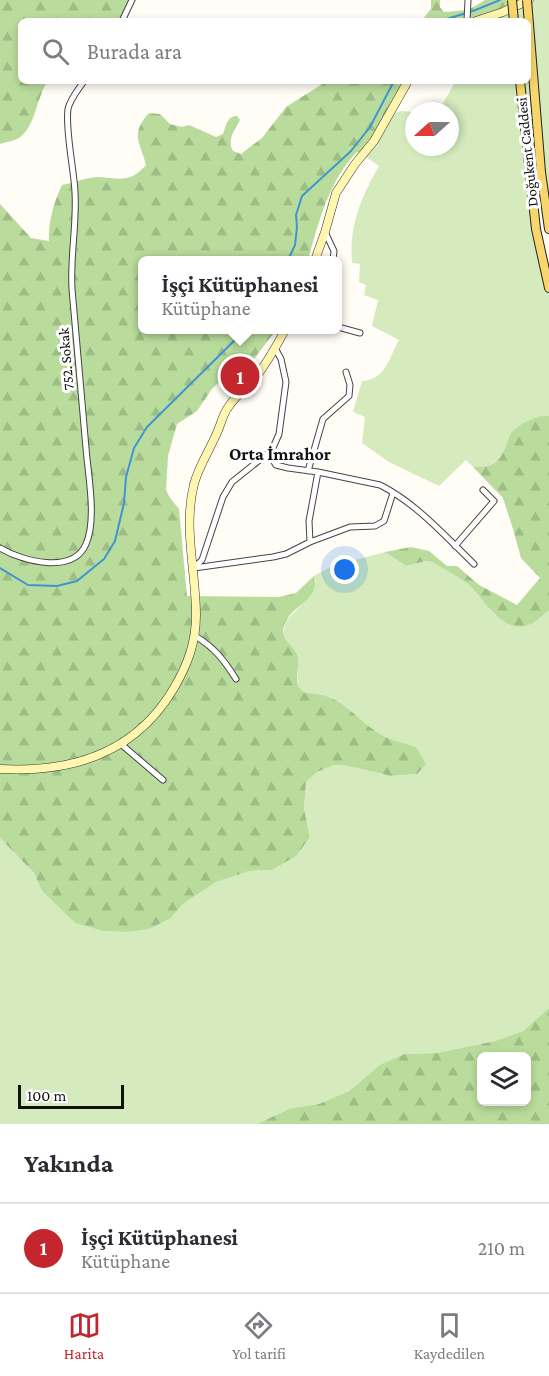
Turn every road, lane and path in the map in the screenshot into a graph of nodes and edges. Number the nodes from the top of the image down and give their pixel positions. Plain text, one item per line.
1 (132, 0) edge
2 (468, 0) edge
3 (512, 0) edge
4 (528, 0) edge
5 (123, 18) edge
6 (467, 18) edge
7 (485, 18) edge
8 (514, 18) edge
9 (529, 18) edge
10 (531, 40) edge
11 (82, 84) edge
12 (406, 84) edge
13 (520, 84) edge
14 (549, 229) edge
15 (326, 232) junction
16 (317, 256) edge
17 (334, 256) edge
18 (549, 288) edge
19 (342, 328) edge
20 (360, 333) dead end
21 (283, 334) edge
22 (275, 348) junction
23 (346, 372) dead end
24 (268, 453) junction
25 (308, 471) junction
26 (318, 472) junction
27 (483, 490) dead end
28 (393, 493) junction
29 (310, 542) junction
30 (455, 546) junction
31 (0, 548) edge
32 (474, 564) dead end
33 (193, 568) junction
34 (195, 636) junction
35 (236, 679) dead end
36 (122, 745) junction
37 (0, 769) edge
38 (163, 780) dead end

1 - 5 street
2 - 6 street
3 - 8 main road, bridge
4 - 7 street
4 - 9 main road, Doğukent Caddesi, bridge
10 - 14 main road, Doğukent Caddesi, bridge
11 - 31 street, 752. Sokak
12 - 15 street
13 - 18 main road, Doğukent Caddesi
15 - 16 street
15 - 17 street
19 - 20 street
21 - 22 street
22 - 24 street
22 - 33 street
23 - 25 street
24 - 25 street
24 - 33 street
25 - 26 street
26 - 28 street
26 - 29 street
27 - 30 street
28 - 29 street
28 - 30 street
29 - 33 street
30 - 32 street
33 - 34 street
34 - 35 street
34 - 36 street
36 - 37 street
36 - 38 street

